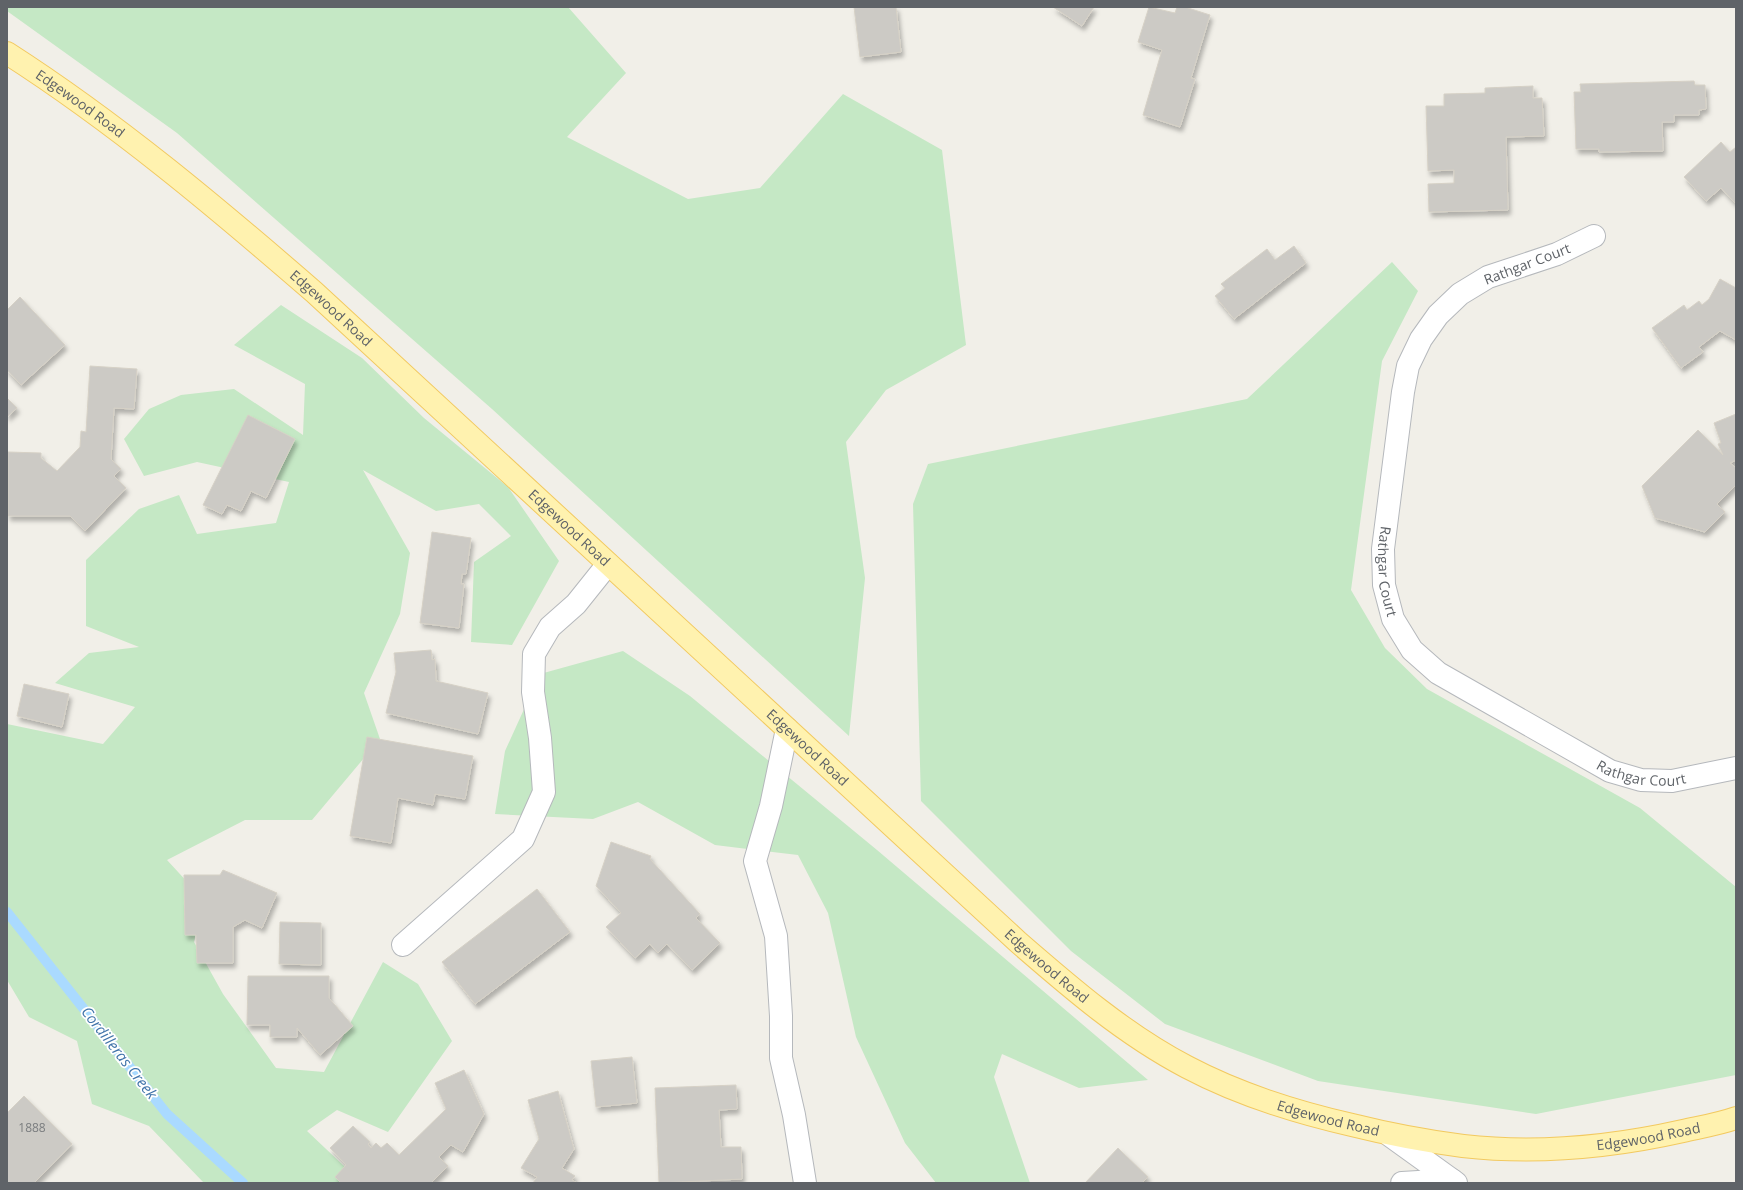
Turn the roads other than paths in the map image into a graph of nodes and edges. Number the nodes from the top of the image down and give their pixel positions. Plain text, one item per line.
1 (7, 53) edge
2 (1594, 236) dead end
3 (608, 564) junction
4 (787, 729) junction
5 (1736, 768) edge
6 (403, 946) dead end
7 (1736, 1118) edge
8 (1388, 1134) junction
9 (1454, 1182) edge
10 (805, 1183) edge
11 (1402, 1183) edge

1 - 3 main road, Edgewood Road
2 - 5 street, Rathgar Court
3 - 4 main road, Edgewood Road
3 - 6 street
4 - 8 main road, Edgewood Road
4 - 10 street
7 - 8 main road, Edgewood Road
8 - 9 street
9 - 11 street

